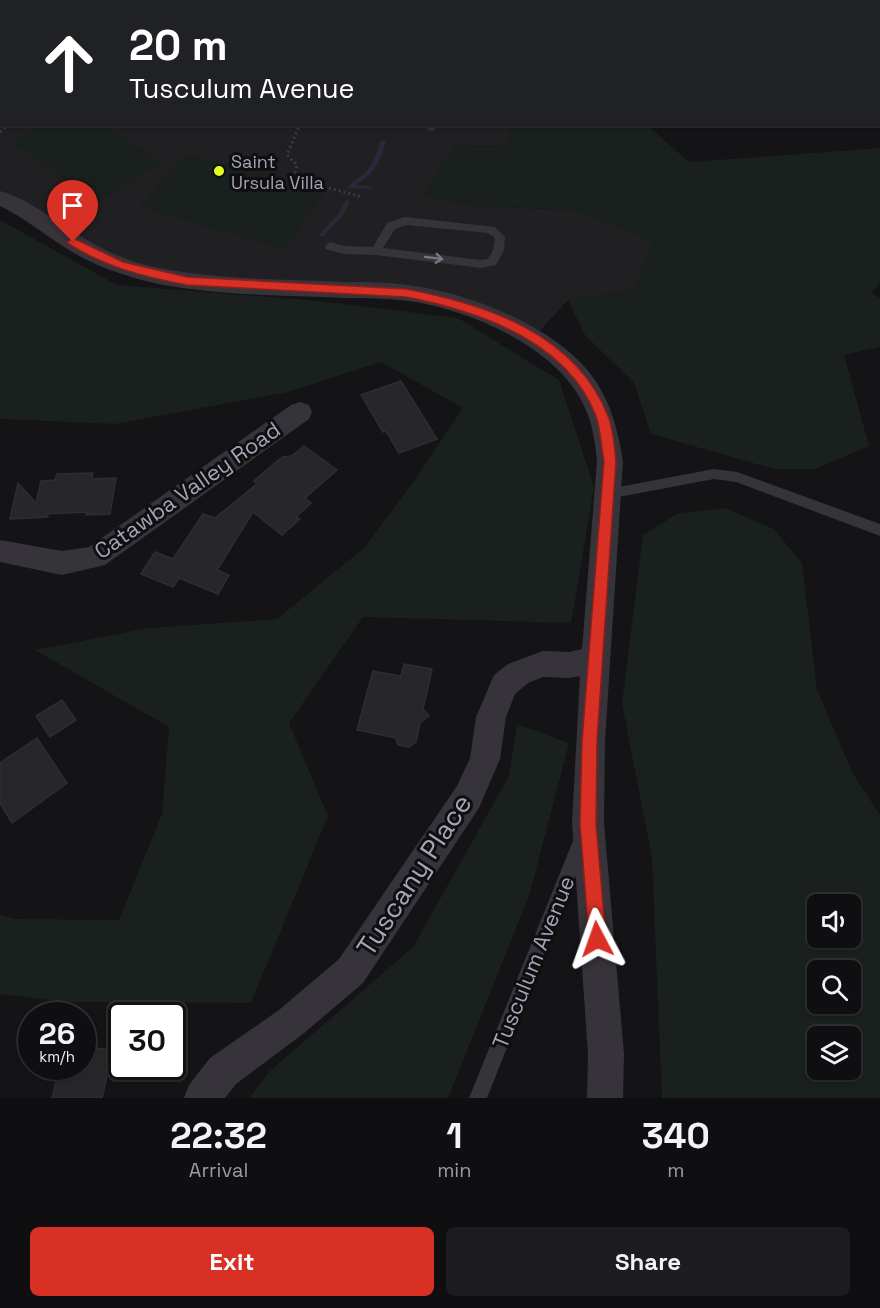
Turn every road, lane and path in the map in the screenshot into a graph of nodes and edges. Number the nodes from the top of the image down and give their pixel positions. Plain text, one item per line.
1 (299, 126) edge
2 (295, 173) dead end
3 (329, 188) dead end
4 (362, 197) dead end
5 (0, 198) edge
6 (330, 246) dead end
7 (376, 251) junction
8 (300, 412) dead end
9 (608, 494) junction
10 (880, 530) edge
11 (0, 551) edge
12 (595, 659) junction
13 (588, 824) junction
14 (202, 1098) edge
15 (478, 1098) edge
16 (605, 1098) edge

1 - 2 path
3 - 4 path
5 - 9 street, Tusculum Avenue
6 - 7 lane
7 -> 7 lane
8 - 11 street, Catawba Valley Road
9 - 10 lane
9 - 12 street, Tusculum Avenue
12 - 13 street, Tusculum Avenue
12 - 14 street, Tuscany Place
13 - 15 lane, Tusculum Avenue
13 - 16 street

